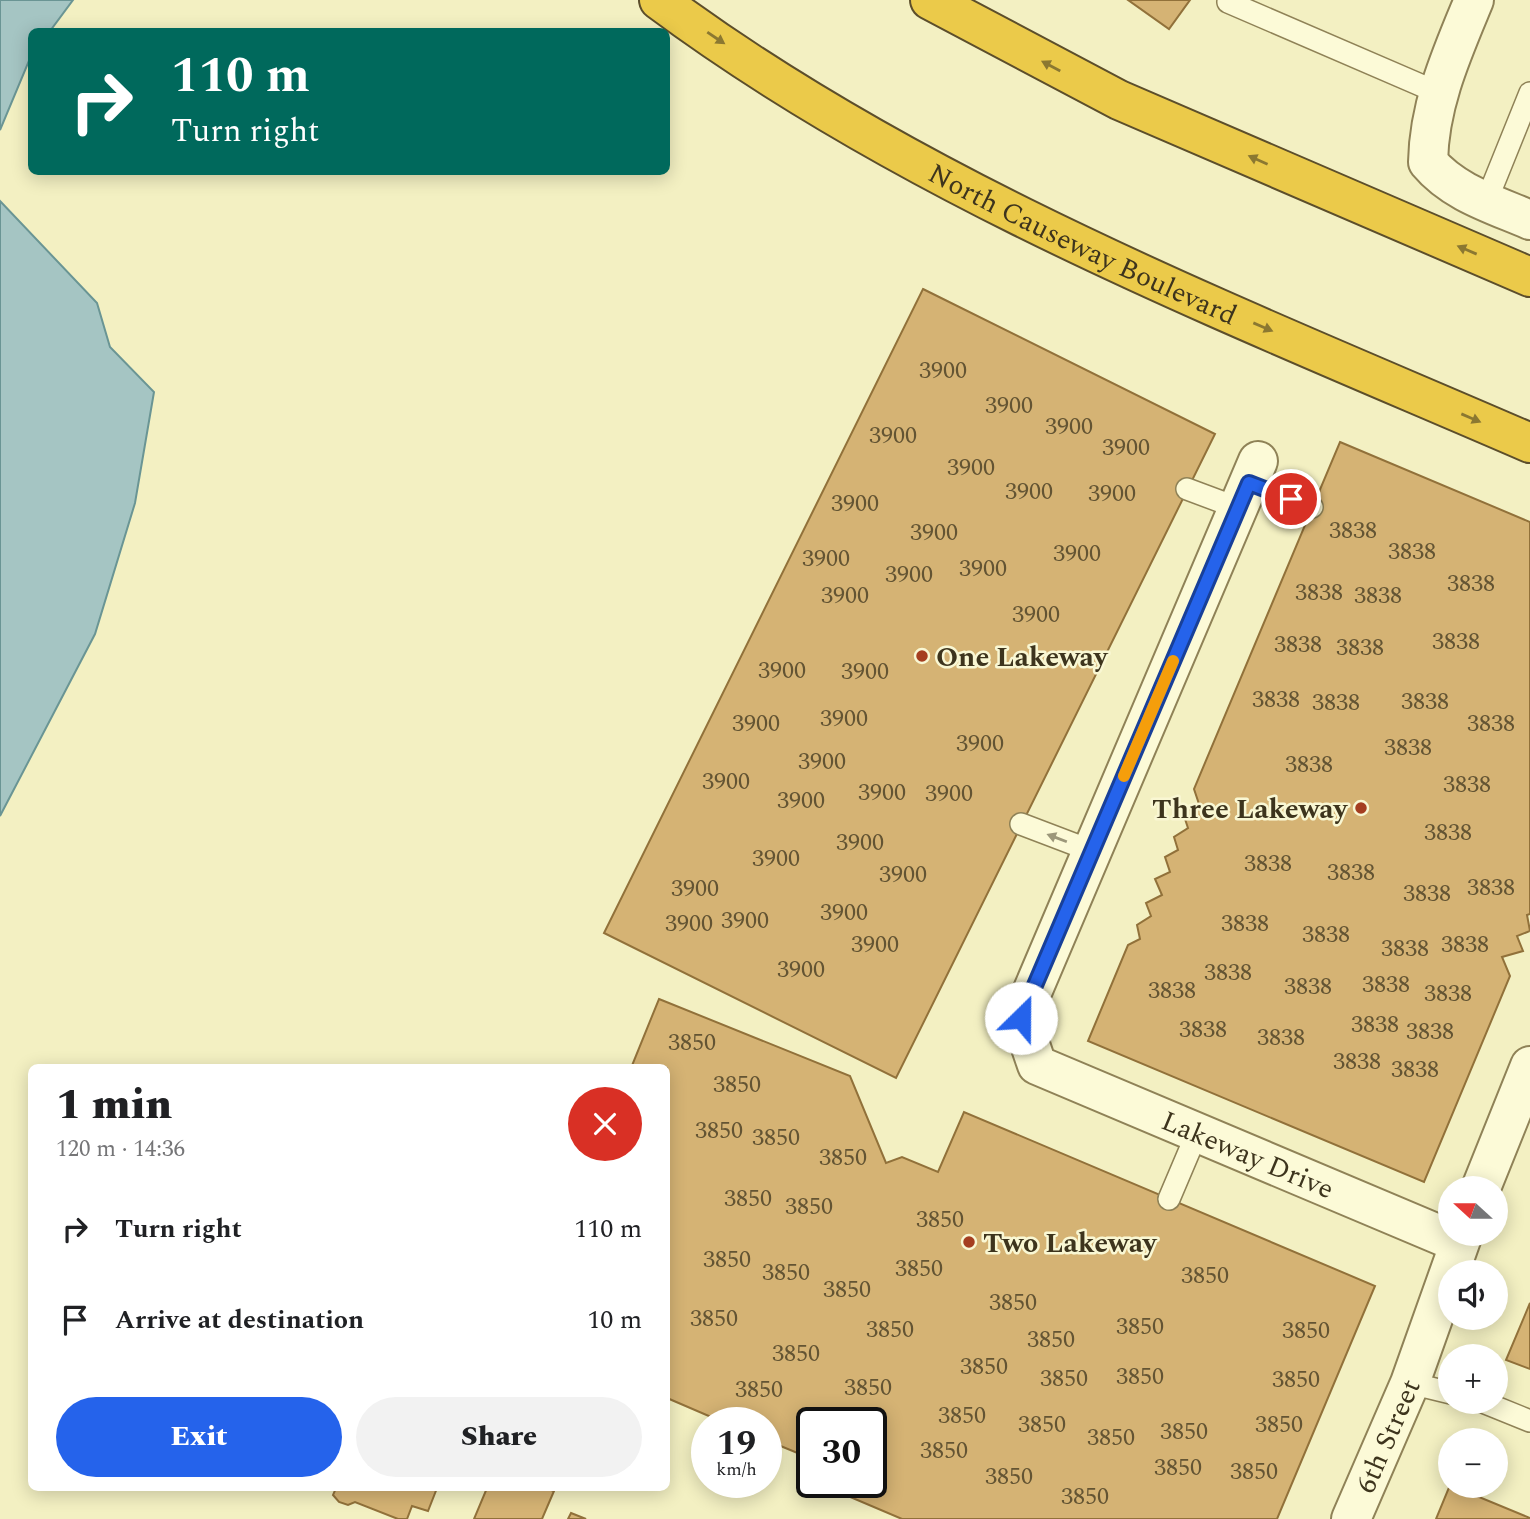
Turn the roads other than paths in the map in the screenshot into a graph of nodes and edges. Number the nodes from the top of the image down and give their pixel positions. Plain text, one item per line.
1 (659, 0) edge
2 (930, 0) edge
3 (1474, 0) edge
4 (1228, 2) dead end
5 (1439, 93) junction
6 (1530, 93) edge
7 (1486, 202) junction
8 (1530, 220) edge
9 (1530, 277) edge
10 (1530, 443) edge
11 (1249, 484) junction
12 (1187, 489) dead end
13 (1312, 507) dead end
14 (1021, 824) dead end
15 (1092, 851) junction
16 (1530, 1066) edge
17 (1197, 1133) junction
18 (1486, 1176) edge
19 (1169, 1199) dead end
20 (1438, 1230) edge
21 (1459, 1246) edge
22 (1410, 1383) junction
23 (1438, 1390) edge
24 (1508, 1412) edge
25 (1530, 1421) edge
26 (1351, 1519) edge

1 -> 10 highway, North Causeway Boulevard
9 -> 2 highway
3 - 5 street
4 - 5 lane
5 - 7 street
6 - 7 lane
7 - 8 street
11 - 12 lane
11 - 13 lane
11 - 15 street
15 -> 14 lane
15 - 17 street, Lakeway Drive
16 - 18 street
17 - 19 lane
17 - 20 street, Lakeway Drive
21 - 22 street, 6th Street
22 - 23 lane
22 - 26 street, 6th Street
24 - 25 lane

